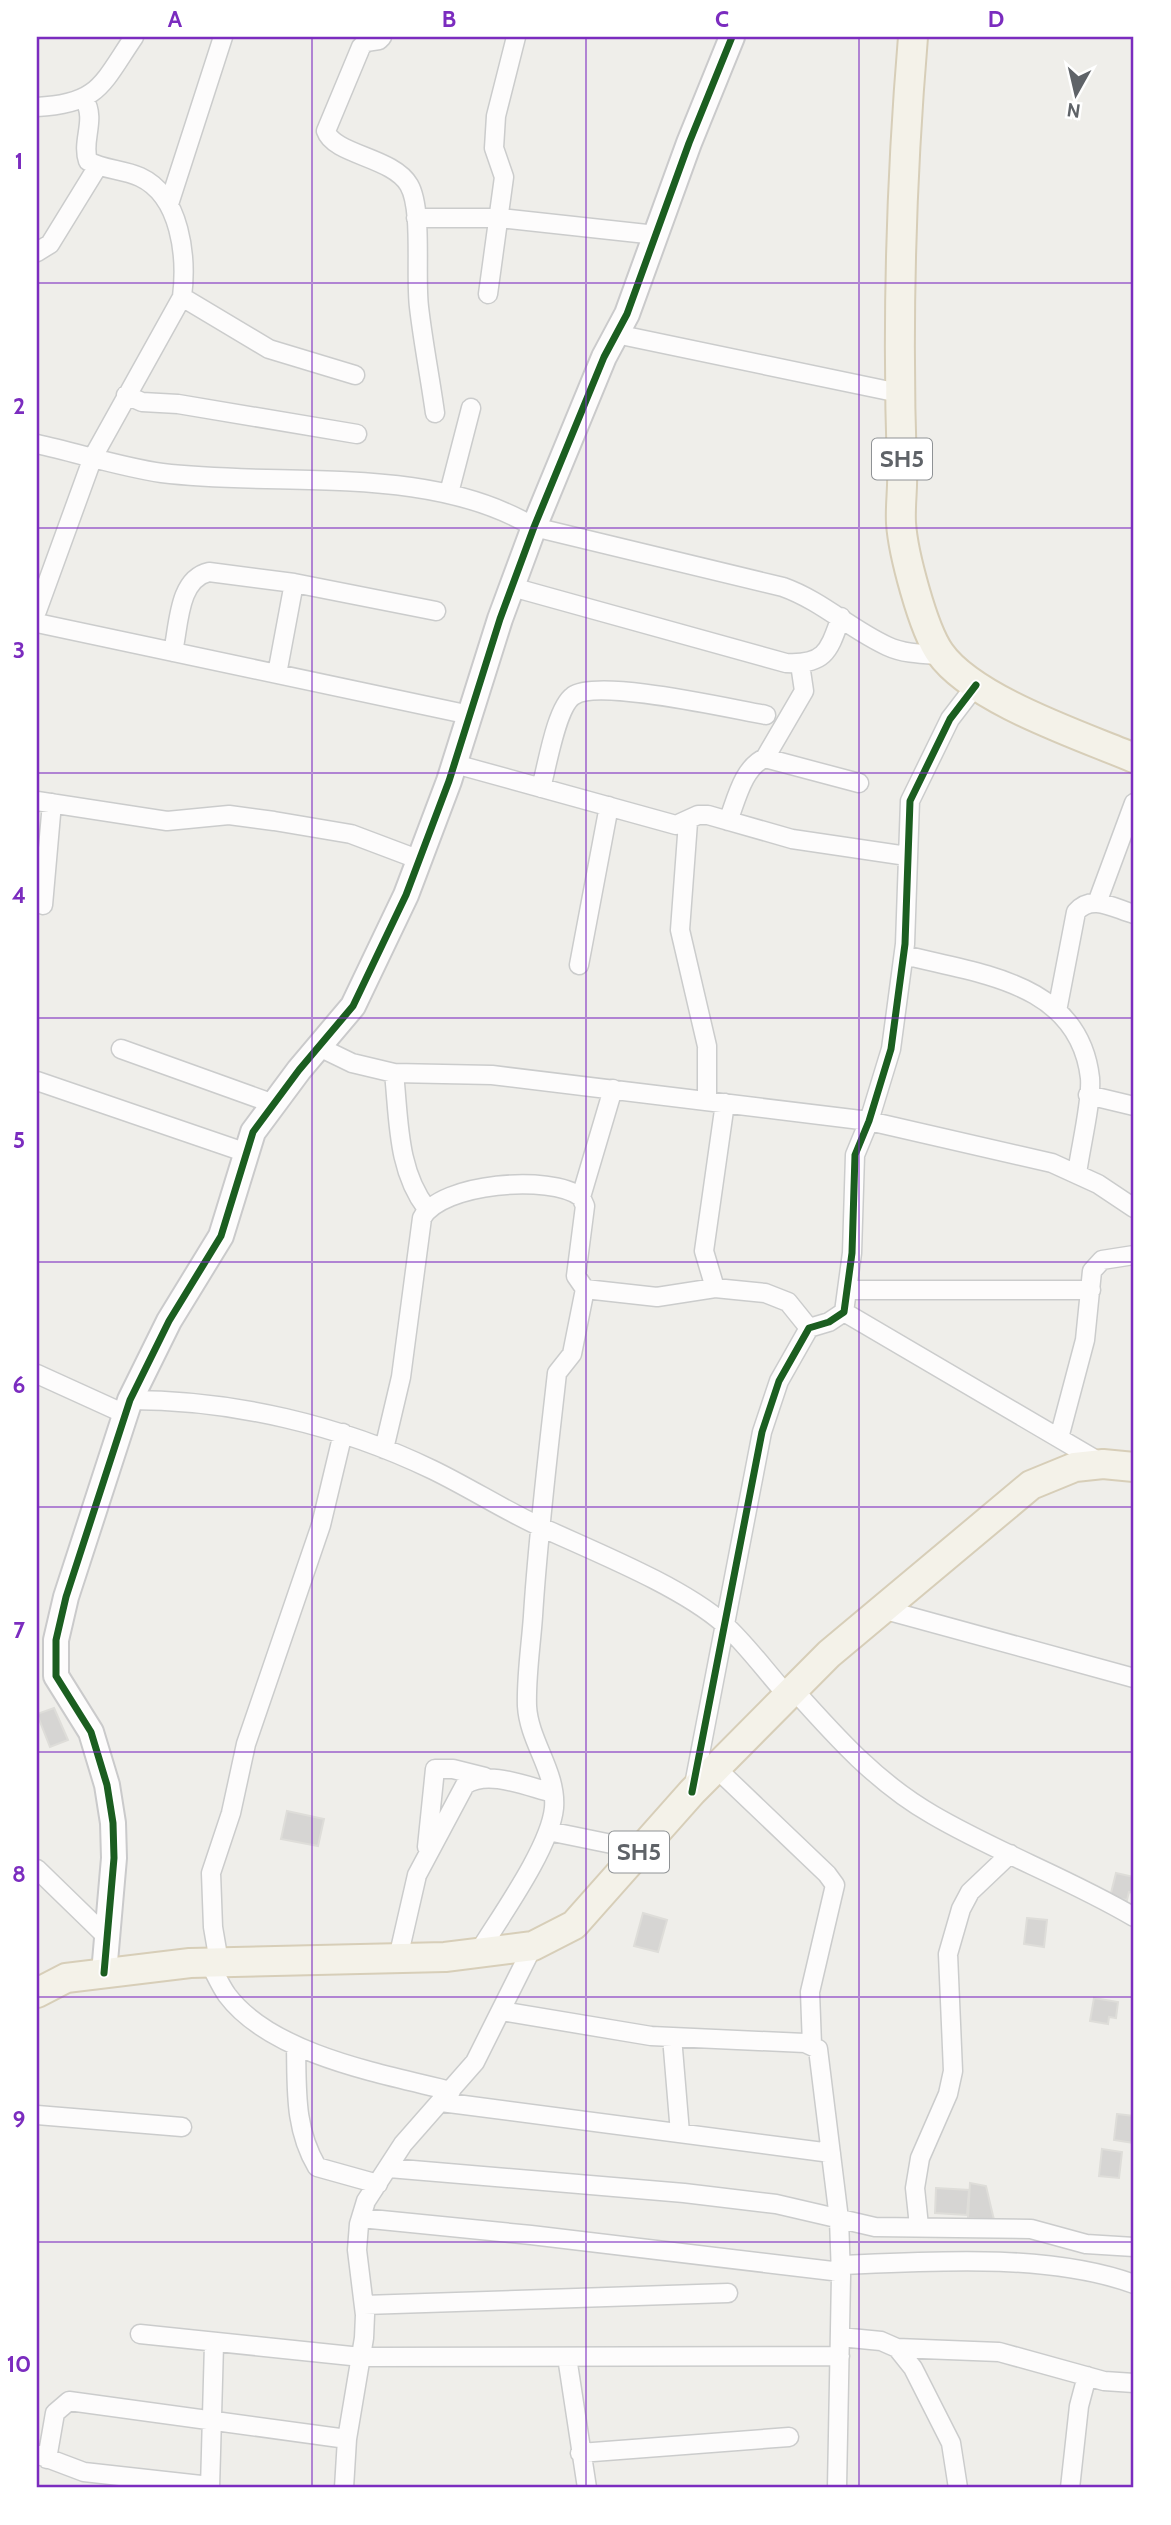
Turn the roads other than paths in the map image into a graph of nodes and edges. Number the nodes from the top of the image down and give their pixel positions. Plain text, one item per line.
1 (134, 37) edge
2 (223, 37) edge
3 (382, 37) edge
4 (516, 37) edge
5 (732, 37) edge
6 (913, 37) edge
7 (84, 99) junction
8 (37, 107) edge
9 (98, 166) junction
10 (169, 204) junction
11 (416, 218) junction
12 (500, 218) junction
13 (656, 235) junction
14 (37, 252) edge
15 (488, 294) dead end
16 (182, 297) junction
17 (616, 334) junction
18 (355, 375) dead end
19 (899, 393) junction
20 (126, 395) junction
21 (471, 408) dead end
22 (435, 413) dead end
23 (357, 434) dead end
24 (37, 444) edge
25 (93, 457) junction
26 (449, 493) junction
27 (534, 527) junction
28 (294, 583) junction
29 (512, 587) junction
30 (37, 611) edge
31 (436, 611) dead end
32 (841, 617) junction
33 (37, 623) edge
34 (173, 652) junction
35 (941, 655) junction
36 (800, 664) junction
37 (277, 674) junction
38 (976, 685) junction
39 (470, 715) junction
40 (766, 715) dead end
41 (1127, 749) edge
42 (765, 758) junction
43 (455, 764) junction
44 (859, 783) dead end
45 (541, 788) junction
46 (44, 802) edge
47 (1134, 803) edge
48 (609, 806) junction
49 (728, 821) junction
50 (688, 822) junction
51 (907, 856) junction
52 (419, 860) junction
53 (1097, 903) junction
54 (43, 905) dead end
55 (1134, 914) edge
56 (904, 955) junction
57 (579, 965) dead end
58 (1058, 1010) junction
59 (319, 1047) junction
60 (121, 1049) dead end
61 (394, 1073) junction
62 (37, 1081) edge
63 (613, 1089) junction
64 (1088, 1095) junction
65 (716, 1102) junction
66 (274, 1104) junction
67 (1134, 1106) edge
68 (869, 1121) junction
69 (247, 1153) junction
70 (1076, 1174) junction
71 (581, 1197) junction
72 (1134, 1208) edge
73 (427, 1209) junction
74 (1134, 1255) edge
75 (715, 1288) junction
76 (585, 1289) junction
77 (849, 1290) junction
78 (1091, 1290) junction
79 (844, 1312) junction
80 (808, 1328) junction
81 (37, 1374) edge
82 (127, 1407) junction
83 (343, 1433) junction
84 (1059, 1438) junction
85 (384, 1449) junction
86 (1103, 1464) junction
87 (1134, 1467) edge
88 (539, 1526) junction
89 (883, 1609) junction
90 (724, 1624) junction
91 (1134, 1678) edge
92 (791, 1693) junction
93 (716, 1768) junction
94 (487, 1778) junction
95 (553, 1793) junction
96 (692, 1793) junction
97 (548, 1831) junction
98 (641, 1850) junction
99 (1010, 1854) junction
100 (425, 1858) junction
101 (37, 1869) edge
102 (1134, 1917) edge
103 (108, 1939) junction
104 (533, 1946) junction
105 (478, 1953) junction
106 (398, 1958) junction
107 (214, 1962) junction
108 (104, 1973) junction
109 (37, 1993) edge
110 (501, 2011) junction
111 (672, 2037) junction
112 (812, 2045) junction
113 (296, 2046) junction
114 (446, 2097) junction
115 (37, 2115) edge
116 (182, 2127) dead end
117 (680, 2133) junction
118 (831, 2153) junction
119 (389, 2168) junction
120 (378, 2184) junction
121 (361, 2218) junction
122 (839, 2219) junction
123 (919, 2226) junction
124 (1134, 2247) edge
125 (841, 2269) junction
126 (1134, 2284) edge
127 (728, 2293) dead end
128 (364, 2305) junction
129 (140, 2334) dead end
130 (840, 2337) junction
131 (214, 2344) junction
132 (897, 2348) junction
133 (840, 2356) junction
134 (361, 2357) junction
135 (567, 2357) junction
136 (1087, 2376) junction
137 (1134, 2383) edge
138 (212, 2419) junction
139 (789, 2437) dead end
140 (347, 2439) junction
141 (580, 2453) junction
142 (42, 2457) edge
143 (94, 2481) edge
144 (210, 2487) edge
145 (344, 2488) edge
146 (587, 2488) edge
147 (837, 2488) edge
148 (958, 2488) edge
149 (1070, 2488) edge

1 - 7 street
2 - 10 street
3 - 11 street
4 - 12 street
5 - 13 street
6 - 19 main road, SH5
7 - 8 street
7 - 9 street
9 - 10 street
9 - 14 street
10 - 16 street
11 - 12 street
11 - 22 street
12 - 13 street
12 - 15 street
13 - 17 street
16 - 18 street
16 - 20 street
17 - 19 street
17 - 27 street
19 - 35 main road, SH5
20 - 23 street
20 - 25 street
21 - 26 street
24 - 25 street
25 - 26 street
25 - 30 street
26 - 27 street
27 - 29 street
27 - 32 street
28 - 31 street
28 - 34 street
28 - 37 street
29 - 36 street
29 - 39 street
32 - 35 street
32 - 36 street
33 - 34 street
34 - 37 street
35 - 38 main road, SH5
36 - 42 street
37 - 39 street
38 - 41 main road, SH5
38 - 51 street
39 - 43 street
40 - 45 street
42 - 44 street
42 - 49 street
43 - 45 street
43 - 52 street
45 - 48 street
46 - 52 street
46 - 54 street
47 - 53 street
48 - 50 street
48 - 57 street
49 - 50 street
49 - 51 street
50 - 65 street
51 - 56 street
52 - 59 street
53 - 55 street
53 - 58 street
56 - 58 street
56 - 68 street
58 - 64 street
59 - 61 street
59 - 66 street
60 - 66 street
61 - 63 street
61 - 73 street
62 - 69 street
63 - 65 street
63 - 71 street
64 - 67 street
64 - 70 street
65 - 68 street
65 - 75 street
66 - 69 street
68 - 70 street
68 - 77 street
69 - 82 street
70 - 72 street
71 - 73 street
71 - 76 street
73 - 85 street
74 - 78 street
75 - 76 street
75 - 80 street
76 - 88 street
77 - 78 street
77 - 79 street
78 - 84 street
79 - 80 street
79 - 84 street
80 - 90 street
81 - 82 street
82 - 83 street
82 - 103 street
83 - 85 street
83 - 107 street
84 - 86 street
85 - 88 street
86 - 87 main road, SH5
86 - 89 main road, SH5
88 - 90 street
88 - 95 street
89 - 91 street
89 - 92 main road, SH5
90 - 92 street
90 - 96 street
92 - 93 main road, SH5
92 - 99 street
93 - 96 main road, SH5
93 - 112 street
94 - 95 street
94 - 100 street
94 - 100 street
95 - 97 street
96 - 98 main road, SH5
97 - 98 street
97 - 105 street
98 - 104 main road, SH5
99 - 102 street
99 - 123 street
100 - 106 street
101 - 103 street
103 - 108 street
104 - 105 main road, SH5
104 - 110 street
105 - 106 main road, SH5
106 - 107 main road, SH5
107 - 108 main road, SH5
107 - 113 street
108 - 109 main road, SH5
110 - 111 street
110 - 114 street
111 - 112 street
111 - 117 street
112 - 118 street
113 - 114 street
113 - 120 street
114 - 117 street
114 - 119 street
115 - 116 street
117 - 118 street
118 - 122 street
119 - 120 street
119 - 122 street
120 - 121 street
121 - 125 street
121 - 128 street
122 - 123 street
122 - 125 street
123 - 124 street
125 - 126 street
125 - 130 street
127 - 128 street
128 - 134 street
129 - 131 street
130 - 132 street
130 - 133 street
131 - 134 street
131 - 138 street
132 - 136 street
132 - 148 street
133 - 135 street
133 - 147 street
134 - 135 street
134 - 140 street
135 - 141 street
136 - 137 street
136 - 149 street
138 - 140 street
138 - 142 street
138 - 144 street
139 - 141 street
140 - 145 street
141 - 146 street
142 - 143 street
143 - 144 street

